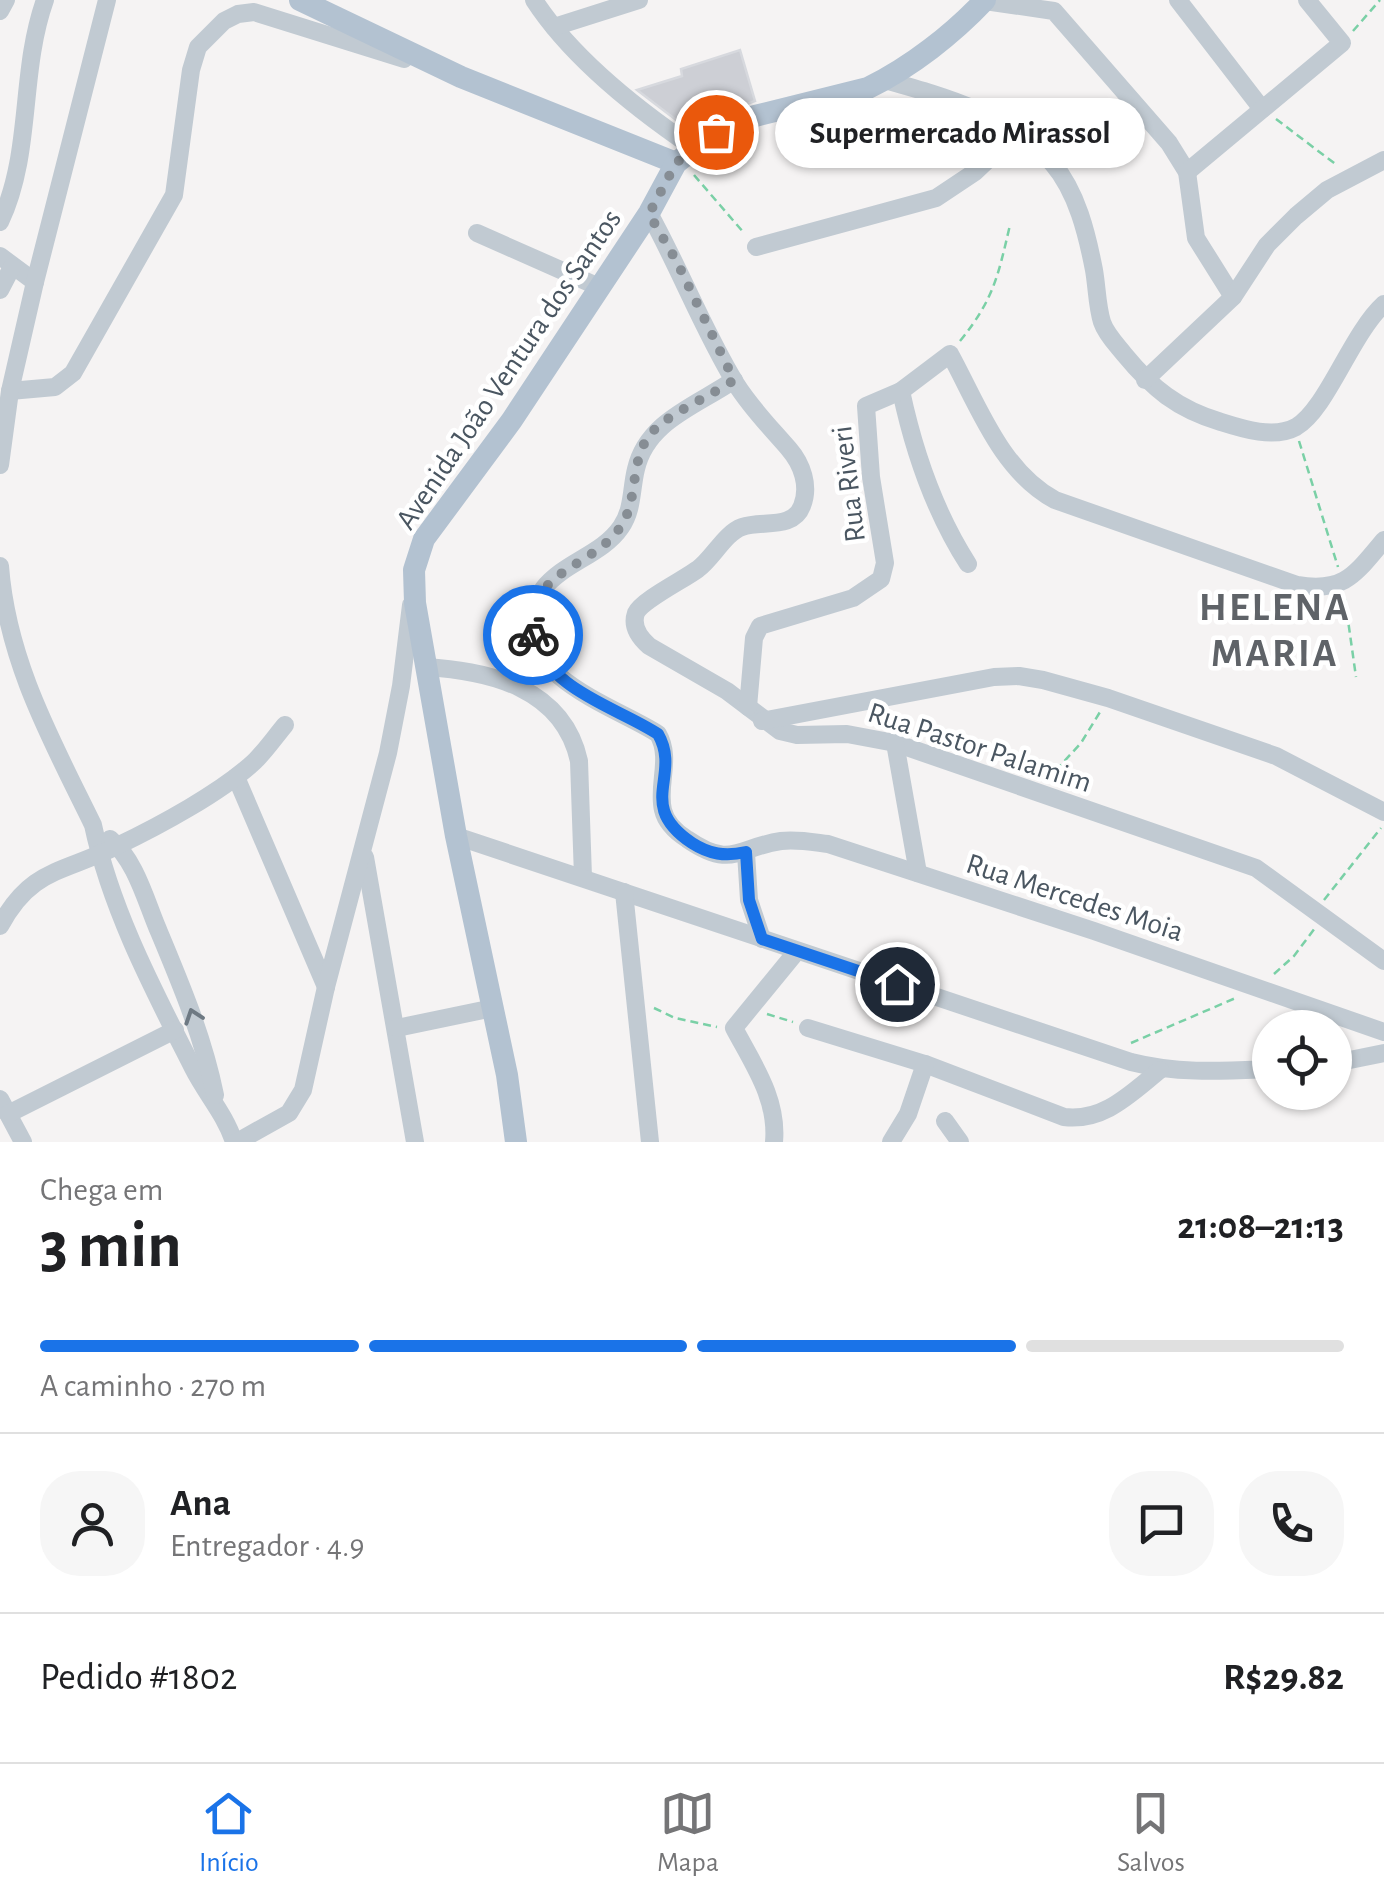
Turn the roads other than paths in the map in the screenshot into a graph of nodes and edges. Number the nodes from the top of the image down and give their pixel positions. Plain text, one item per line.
1 (6, 0) edge
2 (45, 0) edge
3 (108, 0) edge
4 (300, 0) edge
5 (534, 0) edge
6 (639, 0) edge
7 (985, 0) edge
8 (1178, 0) edge
9 (1308, 0) edge
10 (0, 11) edge
11 (554, 27) junction
12 (462, 76) junction
13 (885, 80) junction
14 (1262, 109) junction
15 (643, 112) junction
16 (1016, 133) junction
17 (640, 147) junction
18 (683, 156) junction
19 (1384, 160) edge
20 (1187, 172) junction
21 (649, 214) junction
22 (0, 222) edge
23 (478, 233) dead end
24 (756, 247) road end
25 (6, 262) edge
26 (35, 282) junction
27 (599, 287) junction
28 (0, 290) edge
29 (1232, 297) junction
30 (1384, 304) edge
31 (734, 380) junction
32 (1146, 380) junction
33 (10, 391) junction
34 (902, 391) junction
35 (0, 465) edge
36 (1384, 540) edge
37 (968, 564) dead end
38 (0, 566) edge
39 (413, 584) junction
40 (0, 636) edge
41 (15, 656) junction
42 (426, 667) junction
43 (748, 708) junction
44 (762, 721) junction
45 (285, 725) dead end
46 (895, 743) junction
47 (236, 777) junction
48 (1384, 812) edge
49 (94, 825) junction
50 (456, 836) junction
51 (118, 846) junction
52 (364, 849) junction
53 (746, 852) junction
54 (100, 854) junction
55 (918, 873) junction
56 (582, 878) junction
57 (624, 892) junction
58 (0, 926) edge
59 (762, 939) junction
60 (797, 951) junction
61 (1384, 961) edge
62 (326, 987) junction
63 (493, 1008) junction
64 (397, 1028) junction
65 (808, 1028) road end
66 (175, 1030) junction
67 (1384, 1032) edge
68 (1384, 1053) edge
69 (1352, 1060) edge
70 (925, 1064) junction
71 (1160, 1070) junction
72 (1252, 1070) edge
73 (4, 1106) edge
74 (219, 1110) junction
75 (946, 1121) dead end
76 (23, 1142) edge
77 (235, 1142) edge
78 (415, 1142) edge
79 (516, 1142) edge
80 (650, 1142) edge
81 (774, 1142) edge
82 (891, 1142) edge
83 (960, 1142) edge

1 - 10 street
2 - 22 street
3 - 26 street
4 - 12 main road
5 - 11 street
6 - 11 street
7 - 13 main road
7 - 20 street
8 - 14 street
9 - 14 street
11 - 15 street
12 - 17 main road
12 - 33 street
13 - 16 street
13 - 18 main road
14 - 20 street
15 - 17 street
15 - 18 street
16 - 24 street
16 - 32 street
17 - 18 main road
18 - 21 main road, Avenida João Ventura dos Santos
19 - 29 street
20 - 29 street
21 - 27 main road, Avenida João Ventura dos Santos
21 - 31 street, Rua Pastor Palamim
23 - 27 street
25 - 26 street
25 - 28 street
26 - 33 street
27 - 39 main road, Avenida João Ventura dos Santos
29 - 32 street
30 - 32 street
31 - 43 street, Rua Pastor Palamim
31 - 53 street
33 - 35 street
34 - 36 street
34 - 37 street
34 - 43 street, Rua Riveri
38 - 41 street
39 - 42 main road, Avenida João Ventura dos Santos
39 - 52 street
40 - 41 street
41 - 49 street
42 - 50 main road, Avenida João Ventura dos Santos
42 - 56 street
43 - 44 street, Rua Pastor Palamim
44 - 46 street, Rua Pastor Palamim
44 - 48 street
45 - 47 street
46 - 55 street
46 - 61 street, Rua Pastor Palamim
47 - 51 street
47 - 62 street
49 - 51 street
49 - 54 street
50 - 56 street
50 - 63 main road, Avenida João Ventura dos Santos
51 - 54 street
74 -> 51 street
52 - 62 street
52 - 64 street
53 - 55 street, Rua Mercedes Moia
53 - 59 street
54 - 58 street
54 - 66 street
55 - 67 street, Rua Mercedes Moia
56 - 57 street
57 - 59 street
57 - 80 street
59 - 60 street
60 - 71 street
60 - 81 street
62 - 77 street
63 - 64 street
63 - 79 main road, Avenida João Ventura dos Santos
64 - 78 street
65 - 70 street
66 - 73 street
66 - 74 street
68 - 69 street
70 - 71 street
70 - 82 street
71 - 72 street
73 - 76 street
74 - 77 street
75 - 83 street

